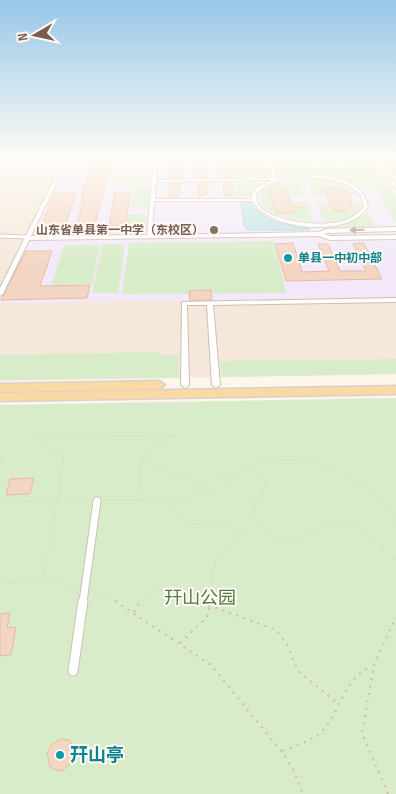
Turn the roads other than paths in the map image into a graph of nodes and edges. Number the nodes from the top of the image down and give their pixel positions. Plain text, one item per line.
1 (49, 194) edge
2 (153, 194) edge
3 (256, 194) edge
4 (362, 194) edge
5 (152, 200) junction
6 (255, 200) junction
7 (396, 229) edge
8 (320, 234) junction
9 (149, 237) junction
10 (396, 237) edge
11 (0, 238) edge
12 (28, 238) junction
13 (0, 294) edge
14 (396, 300) edge
15 (214, 303) junction
16 (396, 383) edge
17 (185, 385) junction
18 (216, 385) junction
19 (0, 388) edge
20 (396, 390) edge
21 (0, 397) edge
22 (97, 501) road end
23 (73, 671) dead end

1 - 12 street
2 - 5 street
3 - 6 street
4 - 6 street
5 - 6 street
5 - 9 street
7 -> 8 street
8 - 9 street
8 - 10 street
9 - 12 street
11 - 12 lane
12 - 13 street
14 - 15 street
15 - 17 street
15 - 18 street
16 - 18 main road
17 - 18 main road
17 - 19 main road
20 - 21 main road
22 - 23 street

